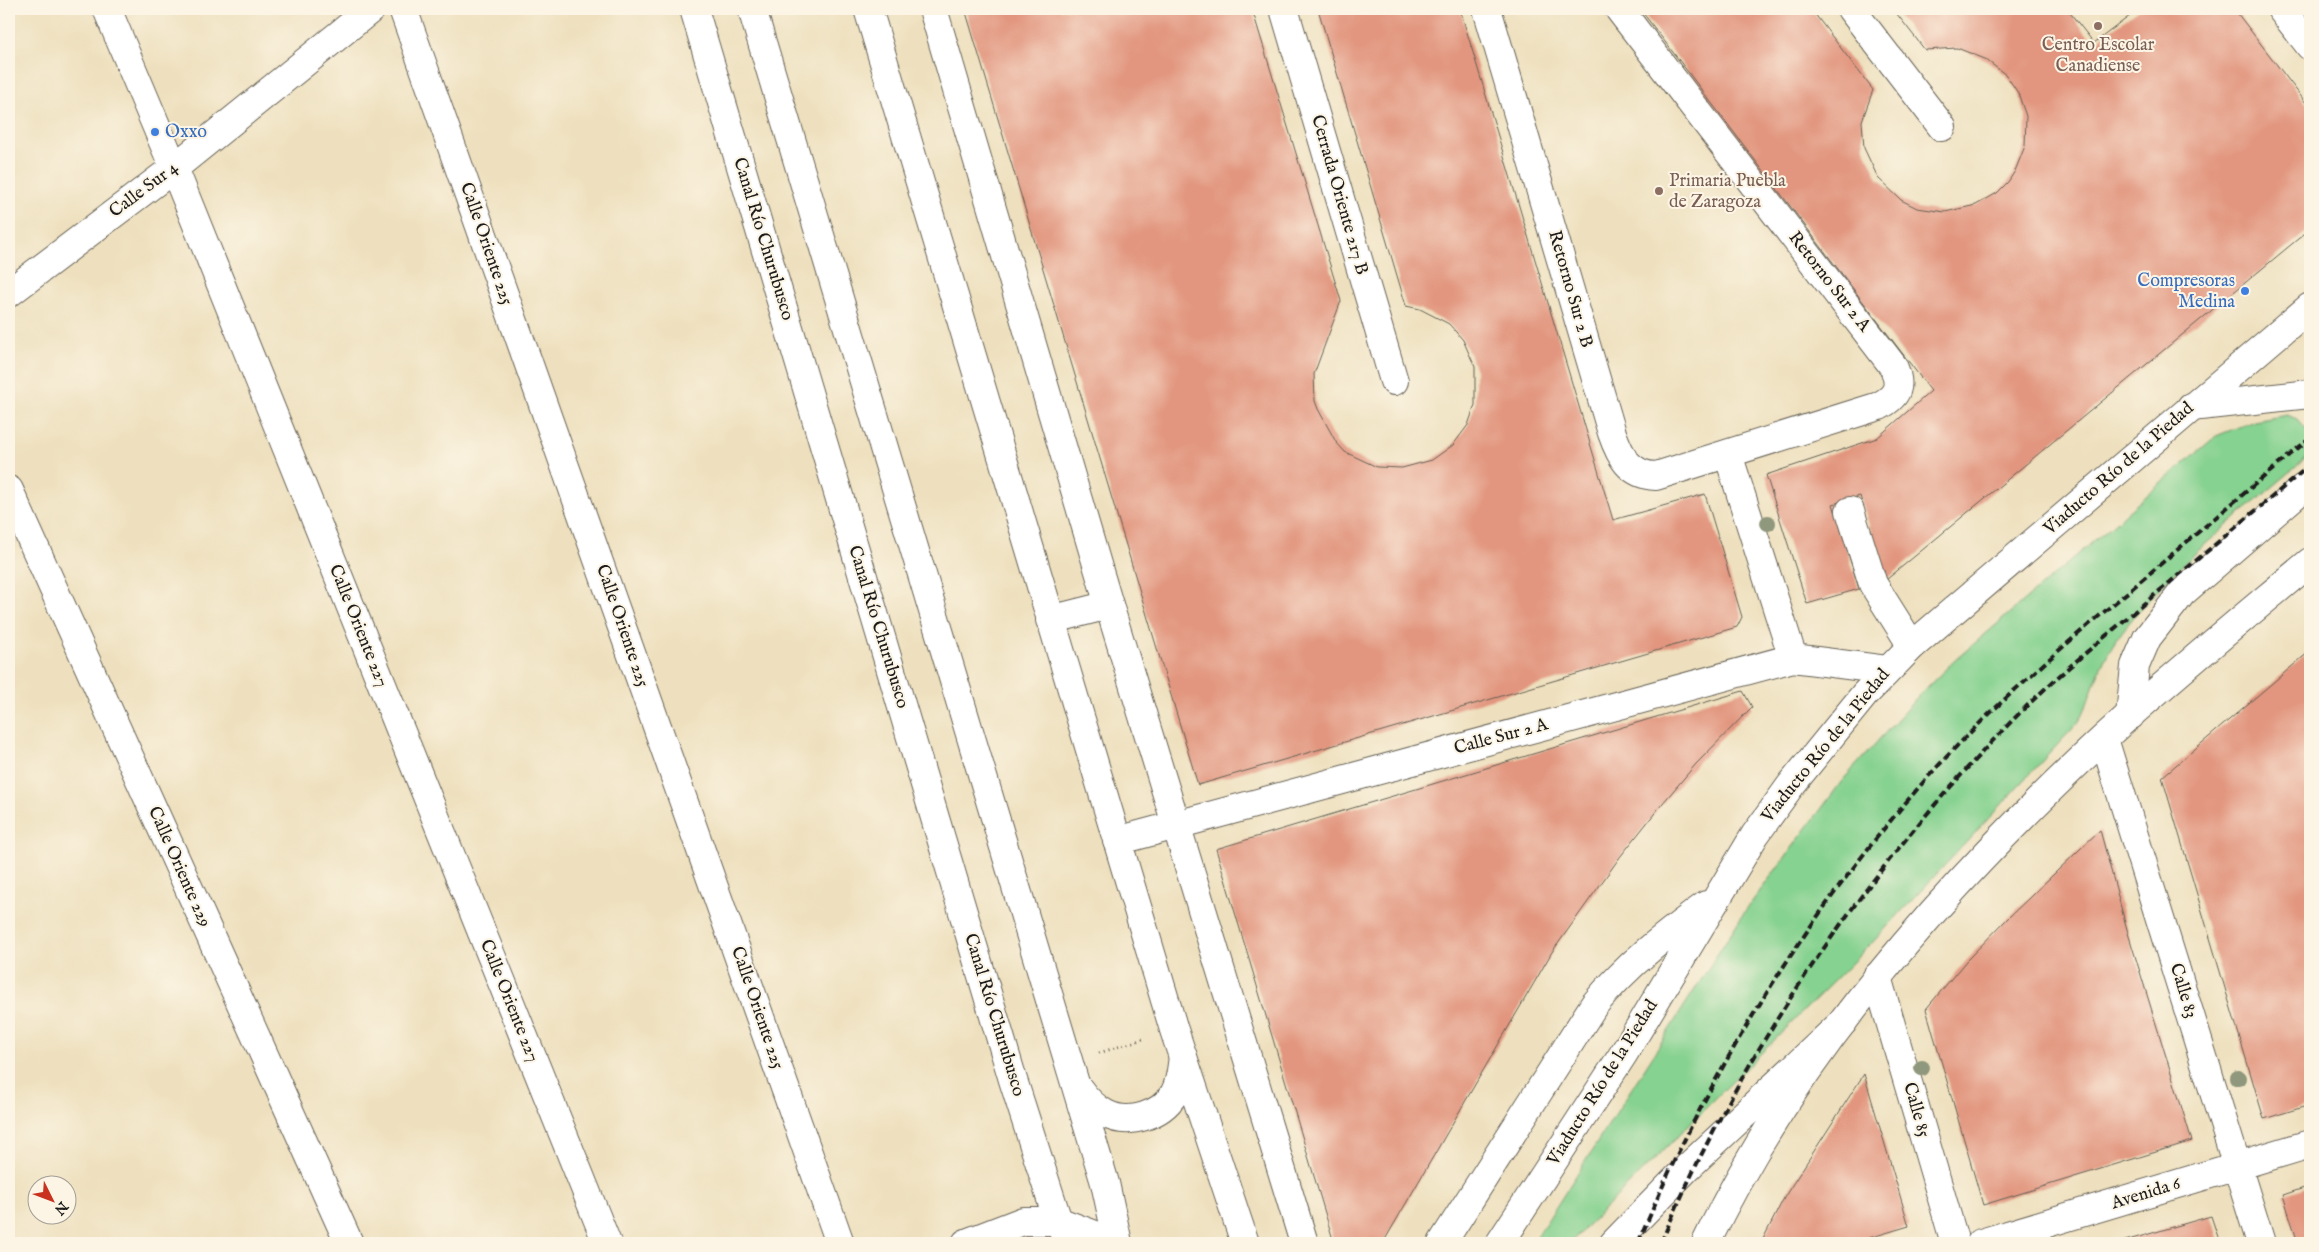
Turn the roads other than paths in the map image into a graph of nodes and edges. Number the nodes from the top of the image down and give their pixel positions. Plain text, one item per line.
1 (107, 9) edge
2 (371, 9) edge
3 (403, 9) edge
4 (694, 9) edge
5 (752, 9) edge
6 (868, 9) edge
7 (933, 9) edge
8 (1284, 9) edge
9 (1487, 9) edge
10 (1619, 9) edge
11 (1851, 9) edge
12 (2293, 15) edge
13 (2310, 46) edge
14 (1942, 127) dead end
15 (174, 168) junction
16 (9, 293) edge
17 (2310, 307) edge
18 (1394, 381) dead end
19 (2310, 394) edge
20 (2191, 407) junction
21 (1728, 454) junction
22 (2310, 482) edge
23 (9, 490) edge
24 (1850, 511) dead end
25 (2310, 562) edge
26 (1109, 605) junction
27 (1050, 620) junction
28 (1912, 646) junction
29 (1793, 658) junction
30 (1887, 670) junction
31 (2130, 716) junction
32 (2104, 739) junction
33 (1176, 825) junction
34 (1117, 841) junction
35 (1717, 896) junction
36 (1877, 977) junction
37 (1843, 1022) junction
38 (1183, 1057) junction
39 (1072, 1074) junction
40 (2310, 1144) edge
41 (2239, 1166) junction
42 (1064, 1232) edge
43 (349, 1243) edge
44 (607, 1243) edge
45 (840, 1243) edge
46 (966, 1243) edge
47 (1117, 1243) edge
48 (1245, 1243) edge
49 (1304, 1243) edge
50 (1442, 1243) edge
51 (1500, 1243) edge
52 (1614, 1243) edge
53 (1706, 1243) edge
54 (1956, 1243) edge
55 (1982, 1243) edge
56 (2261, 1243) edge

1 - 15 main road, Calle Oriente 227
2 - 15 main road, Calle Sur 4
3 - 45 main road, Calle Oriente 225
4 - 42 main road, Canal Río Churubusco
5 - 39 main road
6 - 27 main road
7 - 26 main road
8 - 18 main road, Cerrada Oriente 217 B
9 - 21 main road, Retorno Sur 2 B
10 - 21 main road, Retorno Sur 2 A
11 - 14 main road
12 - 13 main road
15 - 16 main road, Calle Sur 4
15 - 44 main road, Calle Oriente 227
17 - 20 main road, Viaducto Río de la Piedad
19 - 20 main road
20 - 28 main road, Viaducto Río de la Piedad
21 - 29 main road
22 - 31 main road
23 - 43 main road, Calle Oriente 229
24 - 28 main road
25 - 31 main road
26 - 27 main road
26 - 33 main road
27 - 34 main road
28 - 30 main road, Viaducto Río de la Piedad
29 - 30 main road, Calle Sur 2 A
29 - 33 main road, Calle Sur 2 A
30 - 35 main road, Viaducto Río de la Piedad
31 - 32 main road
32 - 36 main road
32 - 41 main road, Calle 83
33 - 34 main road, Calle Sur 2 A
33 - 49 main road
34 - 38 main road
35 - 50 main road
35 - 51 main road, Viaducto Río de la Piedad
36 - 37 main road
36 - 54 main road, Calle 85
37 - 52 main road
37 - 53 main road
38 - 39 main road
38 - 48 main road
39 - 47 main road
40 - 41 main road, Avenida 6
41 - 55 main road, Avenida 6
41 - 56 main road, Calle 83
42 - 46 main road
42 - 47 main road

